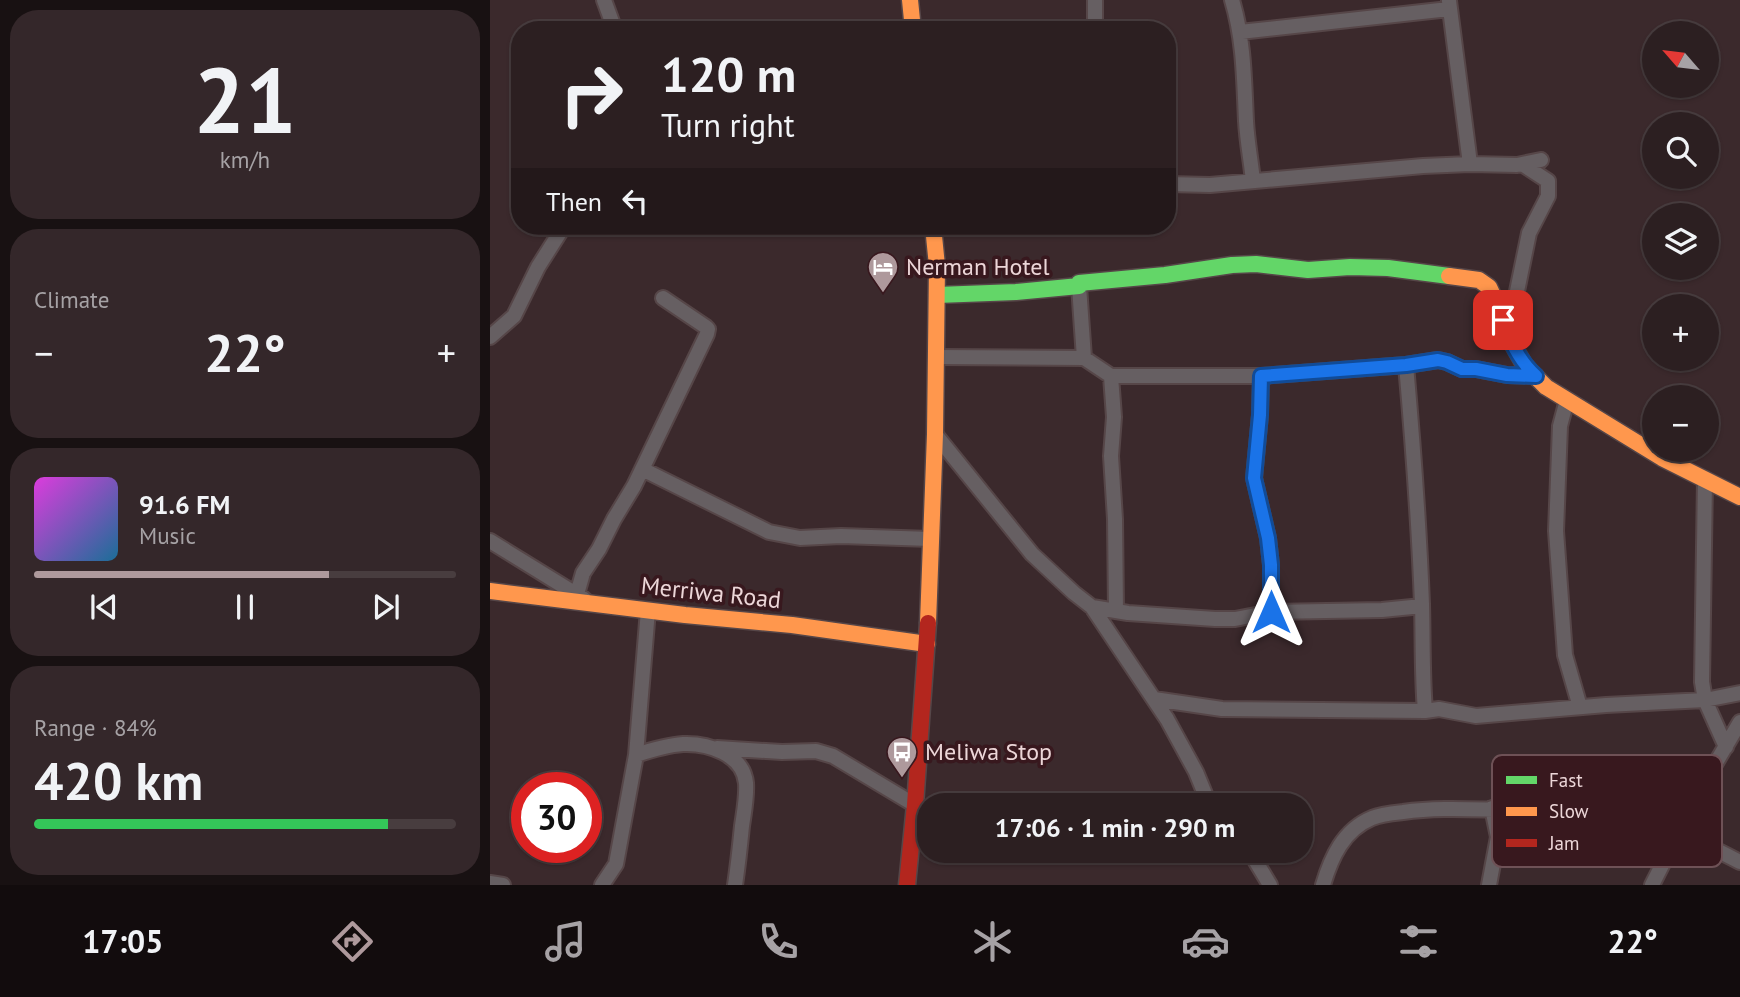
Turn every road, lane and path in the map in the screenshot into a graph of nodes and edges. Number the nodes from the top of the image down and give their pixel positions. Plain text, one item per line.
1 (604, 0) edge
2 (910, 0) edge
3 (1095, 0) edge
4 (1232, 0) edge
5 (1449, 5) edge
6 (612, 21) edge
7 (912, 21) edge
8 (1095, 21) edge
9 (1240, 32) junction
10 (1541, 160) dead end
11 (1470, 164) junction
12 (1522, 164) junction
13 (1253, 181) junction
14 (1176, 184) edge
15 (558, 235) edge
16 (934, 235) edge
17 (1079, 286) junction
18 (937, 295) junction
19 (663, 298) dead end
20 (490, 337) edge
21 (1508, 337) junction
22 (936, 356) junction
23 (1084, 358) junction
24 (1406, 365) junction
25 (1111, 376) junction
26 (1261, 376) junction
27 (1536, 376) junction
28 (1567, 400) junction
29 (936, 434) junction
30 (642, 469) junction
31 (1705, 479) junction
32 (1740, 497) edge
33 (931, 539) junction
34 (490, 541) edge
35 (490, 591) edge
36 (584, 599) junction
37 (1422, 606) junction
38 (1092, 607) junction
39 (648, 610) junction
40 (1116, 611) junction
41 (1271, 612) junction
42 (928, 644) junction
43 (1740, 693) edge
44 (1154, 699) junction
45 (1704, 700) junction
46 (1580, 707) junction
47 (1425, 711) junction
48 (1740, 722) edge
49 (1726, 747) junction
50 (715, 748) junction
51 (636, 755) junction
52 (1721, 755) edge
53 (1204, 793) edge
54 (915, 805) junction
55 (1492, 808) edge
56 (1722, 853) edge
57 (1740, 862) edge
58 (1257, 863) edge
59 (1492, 867) edge
60 (1661, 867) edge
61 (490, 883) edge
62 (503, 885) edge
63 (602, 885) edge
64 (735, 885) edge
65 (907, 885) edge
66 (1270, 885) edge
67 (1323, 885) edge
68 (1489, 885) edge
69 (1652, 885) edge

1 - 6 street
2 - 7 main road
3 - 8 street
4 - 9 street
5 - 9 street
5 - 11 street
9 - 13 street
10 - 12 street
11 - 12 street
11 - 13 street
12 - 21 street
13 - 14 street
15 - 20 street
16 - 18 main road
17 - 18 main road
17 - 21 main road
17 - 23 street
18 - 22 main road
19 - 30 street
21 - 27 main road
22 - 23 street
22 - 29 main road
23 - 25 street
24 - 26 street
24 - 27 street
24 - 37 street
25 - 26 street
25 - 40 street
26 - 41 street
27 - 28 main road
28 - 31 main road
28 - 46 street
29 - 33 main road
29 - 38 street
30 - 33 street
30 - 36 street
31 - 32 main road
31 - 45 street
33 - 42 main road
34 - 36 street
35 - 36 main road, Merriwa Road
36 - 39 main road, Merriwa Road
37 - 41 street
37 - 47 street
38 - 40 street
38 - 44 street
39 - 42 main road, Merriwa Road
39 - 51 street
40 - 41 street
42 - 54 main road
43 - 45 street
44 - 47 street
44 - 53 street
45 - 46 street
45 - 49 street
46 - 47 street
48 - 49 street
49 - 52 street
50 - 51 street
50 - 54 street
50 - 64 street
51 - 63 street
54 - 65 main road
55 - 67 street
56 - 57 street
58 - 66 street
59 - 68 street
60 - 69 street
61 - 62 street

